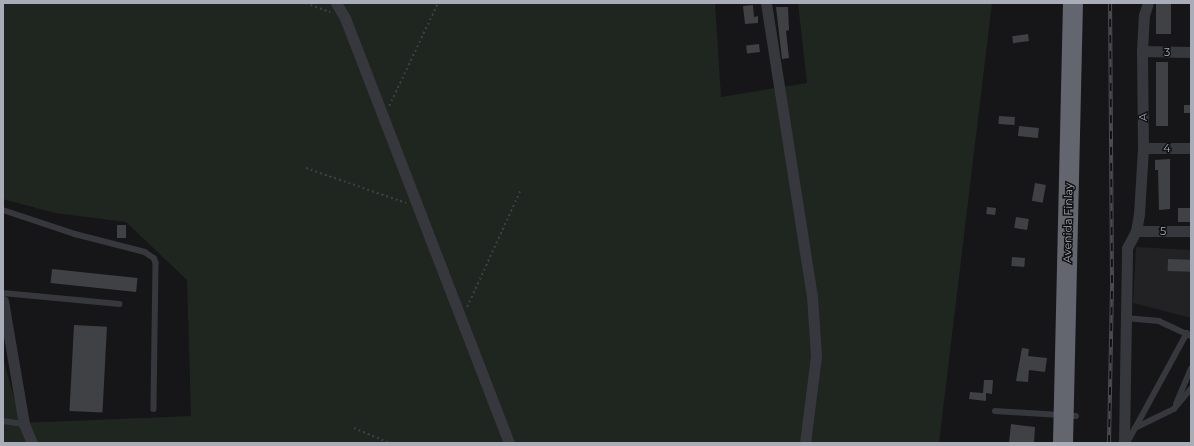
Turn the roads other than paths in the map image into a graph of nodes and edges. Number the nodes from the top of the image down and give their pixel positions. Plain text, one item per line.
1 (336, 3) edge
2 (766, 3) edge
3 (1073, 3) edge
4 (1084, 3) edge
5 (1148, 3) edge
6 (1142, 51) junction
7 (1191, 52) edge
8 (1143, 148) junction
9 (1191, 148) edge
10 (3, 210) edge
11 (1136, 231) junction
12 (1191, 231) edge
13 (3, 293) edge
14 (3, 301) edge
15 (119, 304) dead end
16 (1126, 318) junction
17 (1189, 334) edge
18 (1191, 369) edge
19 (1191, 389) edge
20 (154, 409) dead end
21 (1174, 409) junction
22 (995, 411) dead end
23 (1070, 416) junction
24 (3, 421) edge
25 (24, 424) junction
26 (1134, 428) junction
27 (32, 443) edge
28 (509, 443) edge
29 (805, 443) edge
30 (1063, 443) edge
31 (1076, 443) edge
32 (1125, 443) edge

1 - 28 street
2 - 29 street
3 - 23 highway, Avenida Finlay
4 - 23 highway, Avenida Finlay
5 - 6 street, A
6 - 7 street, 3
6 - 8 street, A
8 - 9 street, 4
8 - 11 street, A
10 - 20 lane
11 - 12 street, 5
11 - 16 street, A
13 - 15 lane
14 - 25 street
16 - 17 lane
16 - 32 street, A
17 - 26 lane
18 - 21 lane
19 - 21 lane
21 - 26 lane
22 - 23 lane
23 - 30 highway, Avenida Finlay
23 - 31 highway, Avenida Finlay
24 - 25 lane
25 - 27 street
26 - 32 lane

